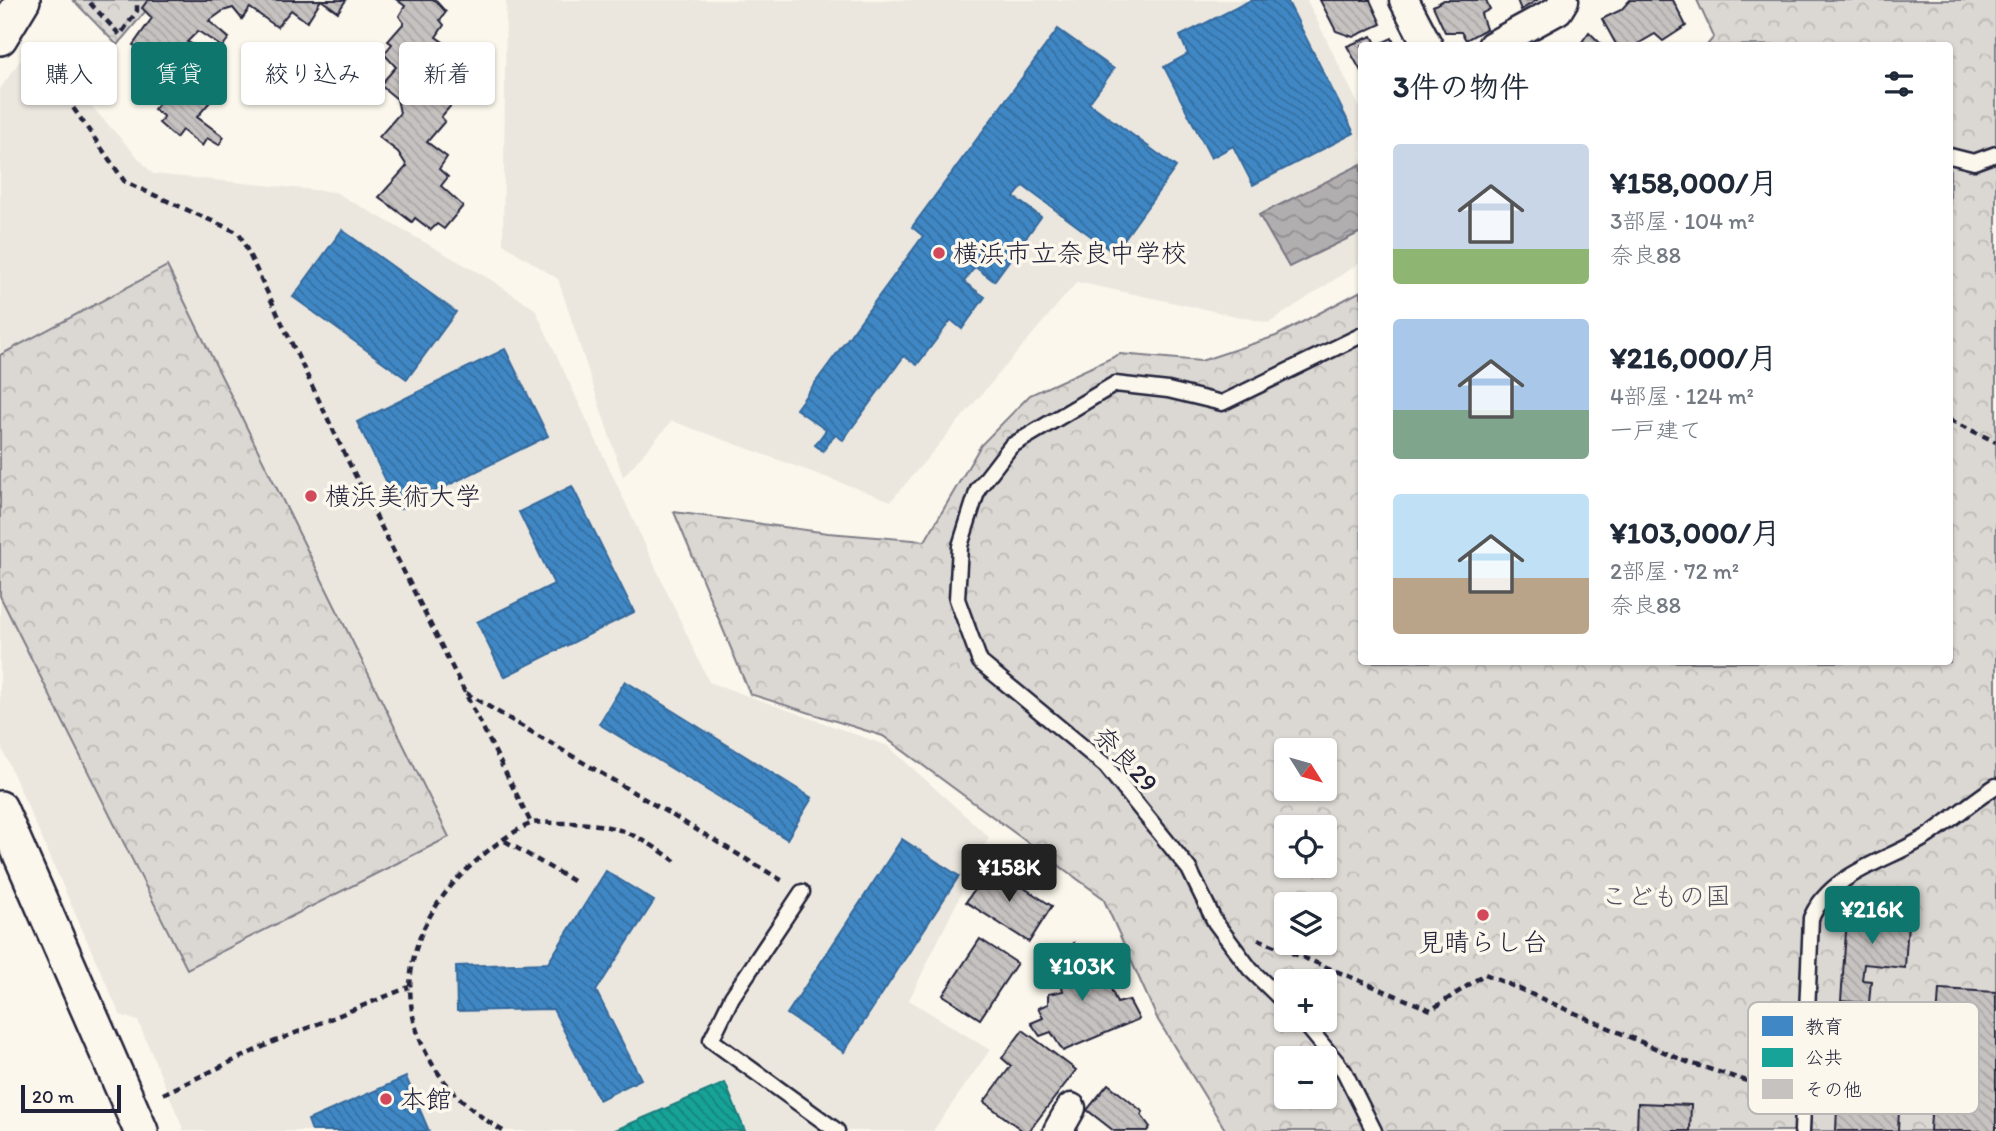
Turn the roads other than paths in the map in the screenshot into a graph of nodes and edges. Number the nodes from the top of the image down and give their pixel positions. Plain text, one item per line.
1 (23, 0) edge
2 (1404, 0) edge
3 (1564, 0) edge
4 (15, 42) edge
5 (1426, 42) edge
6 (1499, 42) edge
7 (1996, 154) edge
8 (1953, 157) edge
9 (1358, 337) edge
10 (1996, 786) edge
11 (0, 808) edge
12 (802, 892) road end
13 (1274, 992) edge
14 (1807, 1002) edge
15 (1312, 1032) edge
16 (141, 1131) edge
17 (837, 1131) edge
18 (1374, 1131) edge

1 - 4 street
2 - 5 street
3 - 6 street
7 - 8 lane
9 - 13 lane, 奈良29
10 - 14 lane
11 - 16 street
12 - 17 lane
15 - 18 lane

